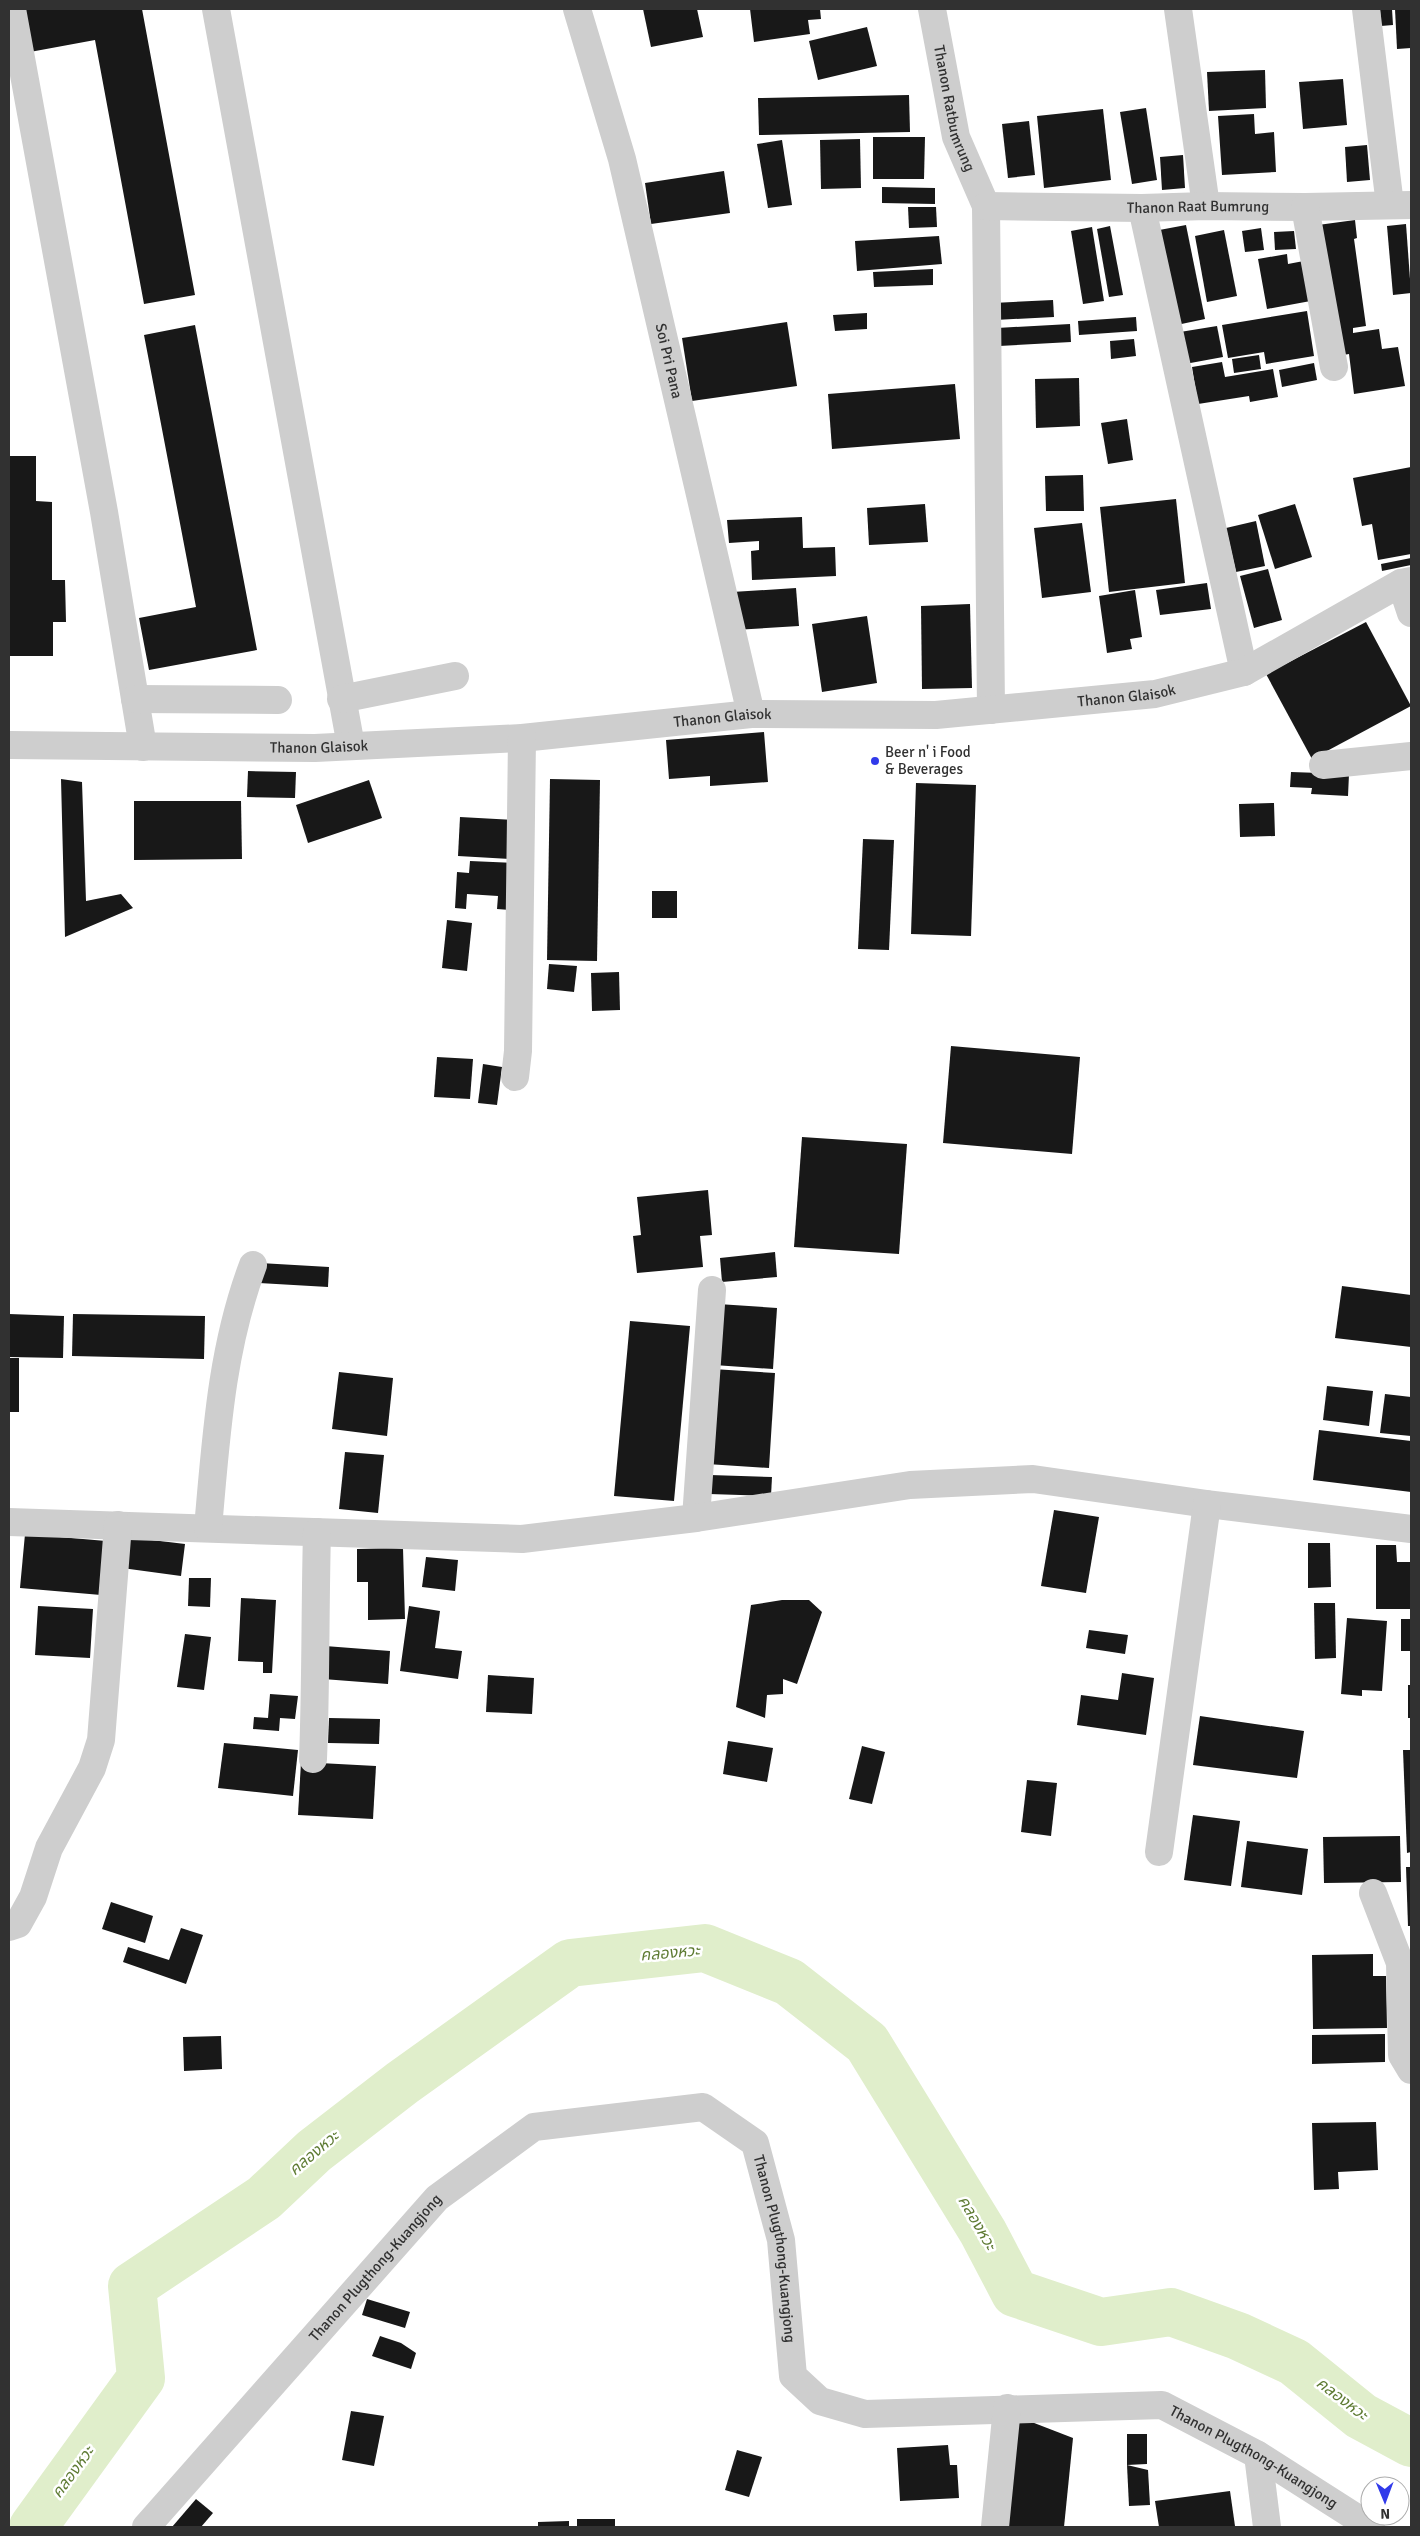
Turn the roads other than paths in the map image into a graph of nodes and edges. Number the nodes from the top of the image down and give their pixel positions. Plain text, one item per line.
1 (12, 9) edge
2 (216, 9) edge
3 (577, 9) edge
4 (932, 9) edge
5 (1178, 9) edge
6 (1366, 9) edge
7 (1401, 205) edge
8 (986, 206) junction
9 (1206, 206) junction
10 (1305, 207) junction
11 (1142, 208) junction
12 (1334, 367) dead end
13 (1406, 582) edge
14 (1411, 613) edge
15 (1244, 672) junction
16 (455, 676) dead end
17 (341, 699) junction
18 (135, 700) junction
19 (278, 700) dead end
20 (990, 710) junction
21 (751, 714) junction
22 (522, 738) junction
23 (9, 745) edge
24 (143, 746) junction
25 (351, 746) junction
26 (1411, 756) edge
27 (1323, 765) dead end
28 (515, 1077) dead end
29 (253, 1265) dead end
30 (712, 1290) dead end
31 (1207, 1504) junction
32 (696, 1518) junction
33 (9, 1522) edge
34 (118, 1525) junction
35 (208, 1528) junction
36 (1411, 1529) edge
37 (318, 1532) junction
38 (313, 1759) dead end
39 (1159, 1852) dead end
40 (1373, 1893) dead end
41 (9, 1926) edge
42 (1411, 2070) edge
43 (1007, 2408) junction
44 (1258, 2455) junction
45 (146, 2527) edge
46 (996, 2527) edge
47 (1266, 2527) edge
48 (1372, 2527) edge

1 - 18 street
2 - 17 street
3 - 21 street, Soi Pri Pana
4 - 8 street, Thanon Ratbumrung
5 - 9 street
6 - 7 street
7 - 10 street, Thanon Raat Bumrung
8 - 11 street, Thanon Raat Bumrung
8 - 20 street
9 - 10 street, Thanon Raat Bumrung
9 - 11 street, Thanon Raat Bumrung
10 - 12 street
11 - 15 street
13 - 14 street
13 - 15 street, Thanon Glaisok
15 - 20 street, Thanon Glaisok
16 - 17 street
17 - 25 street
18 - 19 street
18 - 24 street
20 - 21 street, Thanon Glaisok
21 - 22 street, Thanon Glaisok
22 - 25 street, Thanon Glaisok
22 - 28 street
23 - 24 street, Thanon Glaisok
24 - 25 street, Thanon Glaisok
26 - 27 street
29 - 35 street
30 - 32 street
31 - 32 street
31 - 36 street
31 - 39 street
32 - 37 street
33 - 34 street
34 - 35 street
34 - 41 street
35 - 37 street
37 - 38 street
40 - 42 street
43 - 44 street, Thanon Plugthong-Kuangjong
43 - 45 street, Thanon Plugthong-Kuangjong
43 - 46 street
44 - 47 street
44 - 48 street, Thanon Plugthong-Kuangjong

